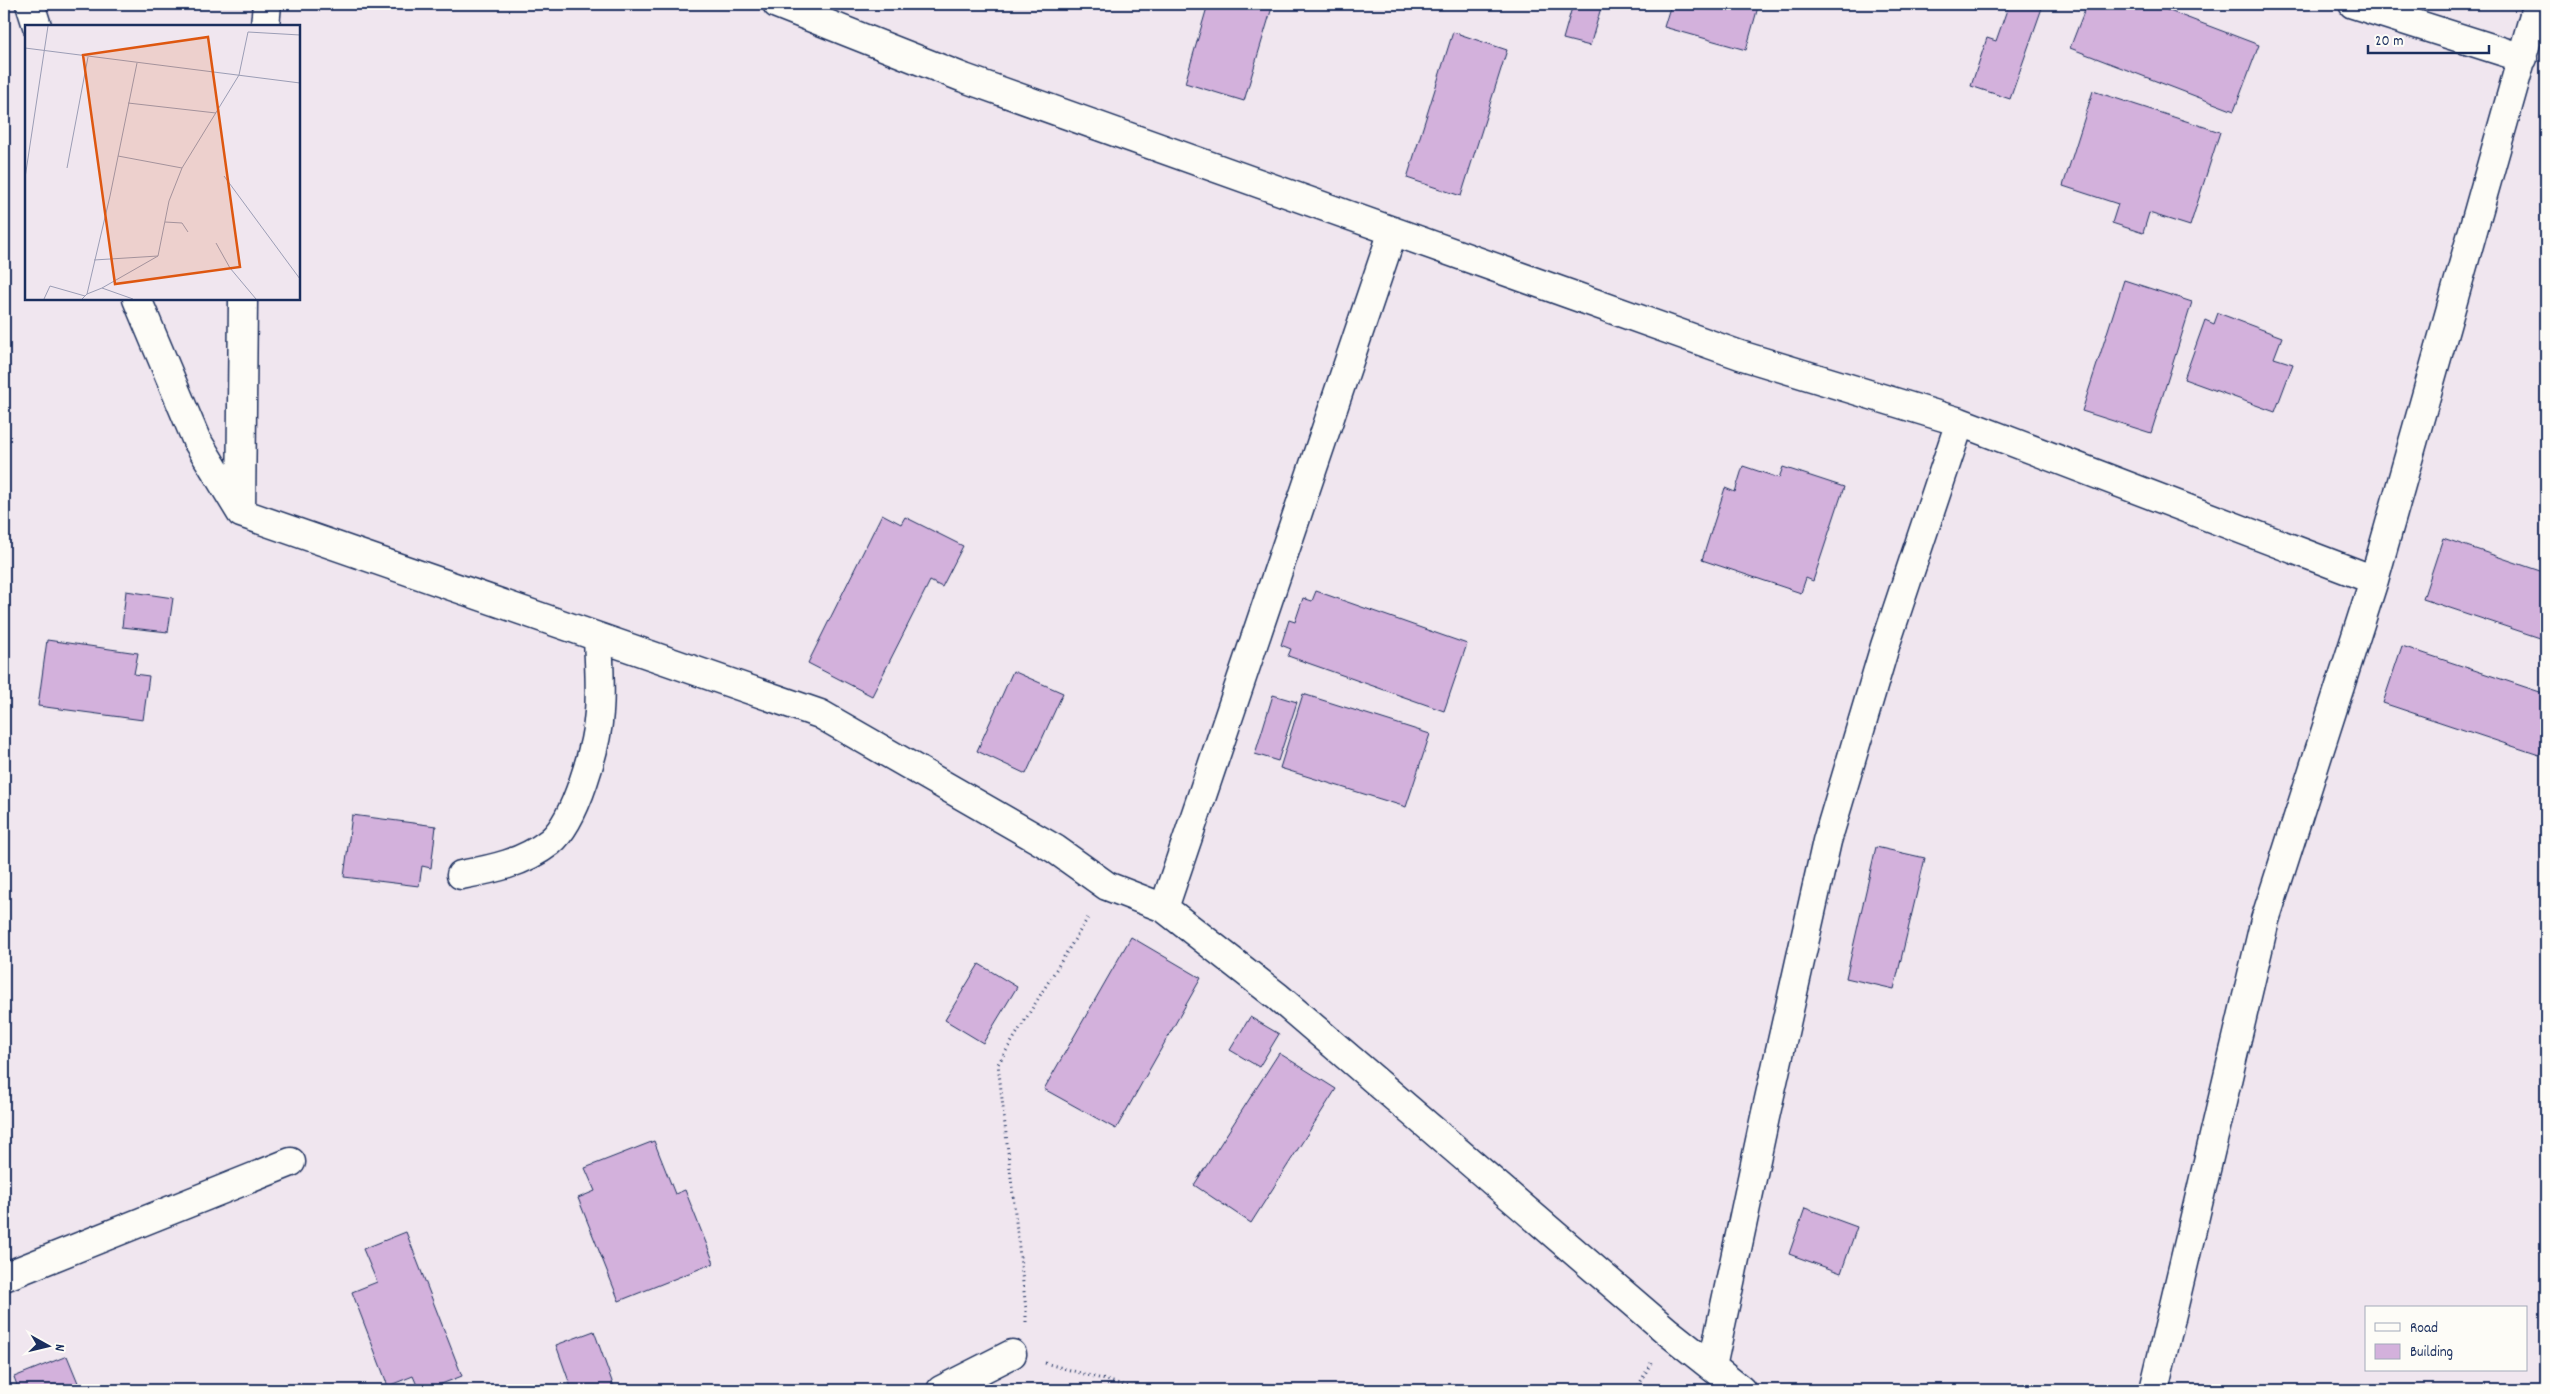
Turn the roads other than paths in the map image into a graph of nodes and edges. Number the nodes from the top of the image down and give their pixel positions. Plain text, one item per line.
1 (30, 4) edge
2 (267, 4) edge
3 (776, 4) edge
4 (2353, 4) edge
5 (2537, 4) edge
6 (37, 25) edge
7 (265, 25) edge
8 (2523, 58) junction
9 (1394, 231) junction
10 (137, 300) edge
11 (243, 300) edge
12 (1960, 422) junction
13 (241, 513) junction
14 (2374, 580) junction
15 (598, 639) junction
16 (461, 875) dead end
17 (1164, 908) junction
18 (291, 1162) dead end
19 (4, 1277) edge
20 (1012, 1354) road end
21 (1712, 1367) junction
22 (941, 1390) edge
23 (1741, 1390) edge
24 (2154, 1390) edge

1 - 6 street
2 - 7 street
3 - 9 street
4 - 8 street
5 - 8 street
8 - 14 street
9 - 12 street
9 - 17 street
10 - 13 street
11 - 13 street
12 - 14 street
12 - 21 street
13 - 15 street
14 - 24 street
15 - 16 street
15 - 17 street
17 - 21 street
18 - 19 street
20 - 22 street
21 - 23 street

